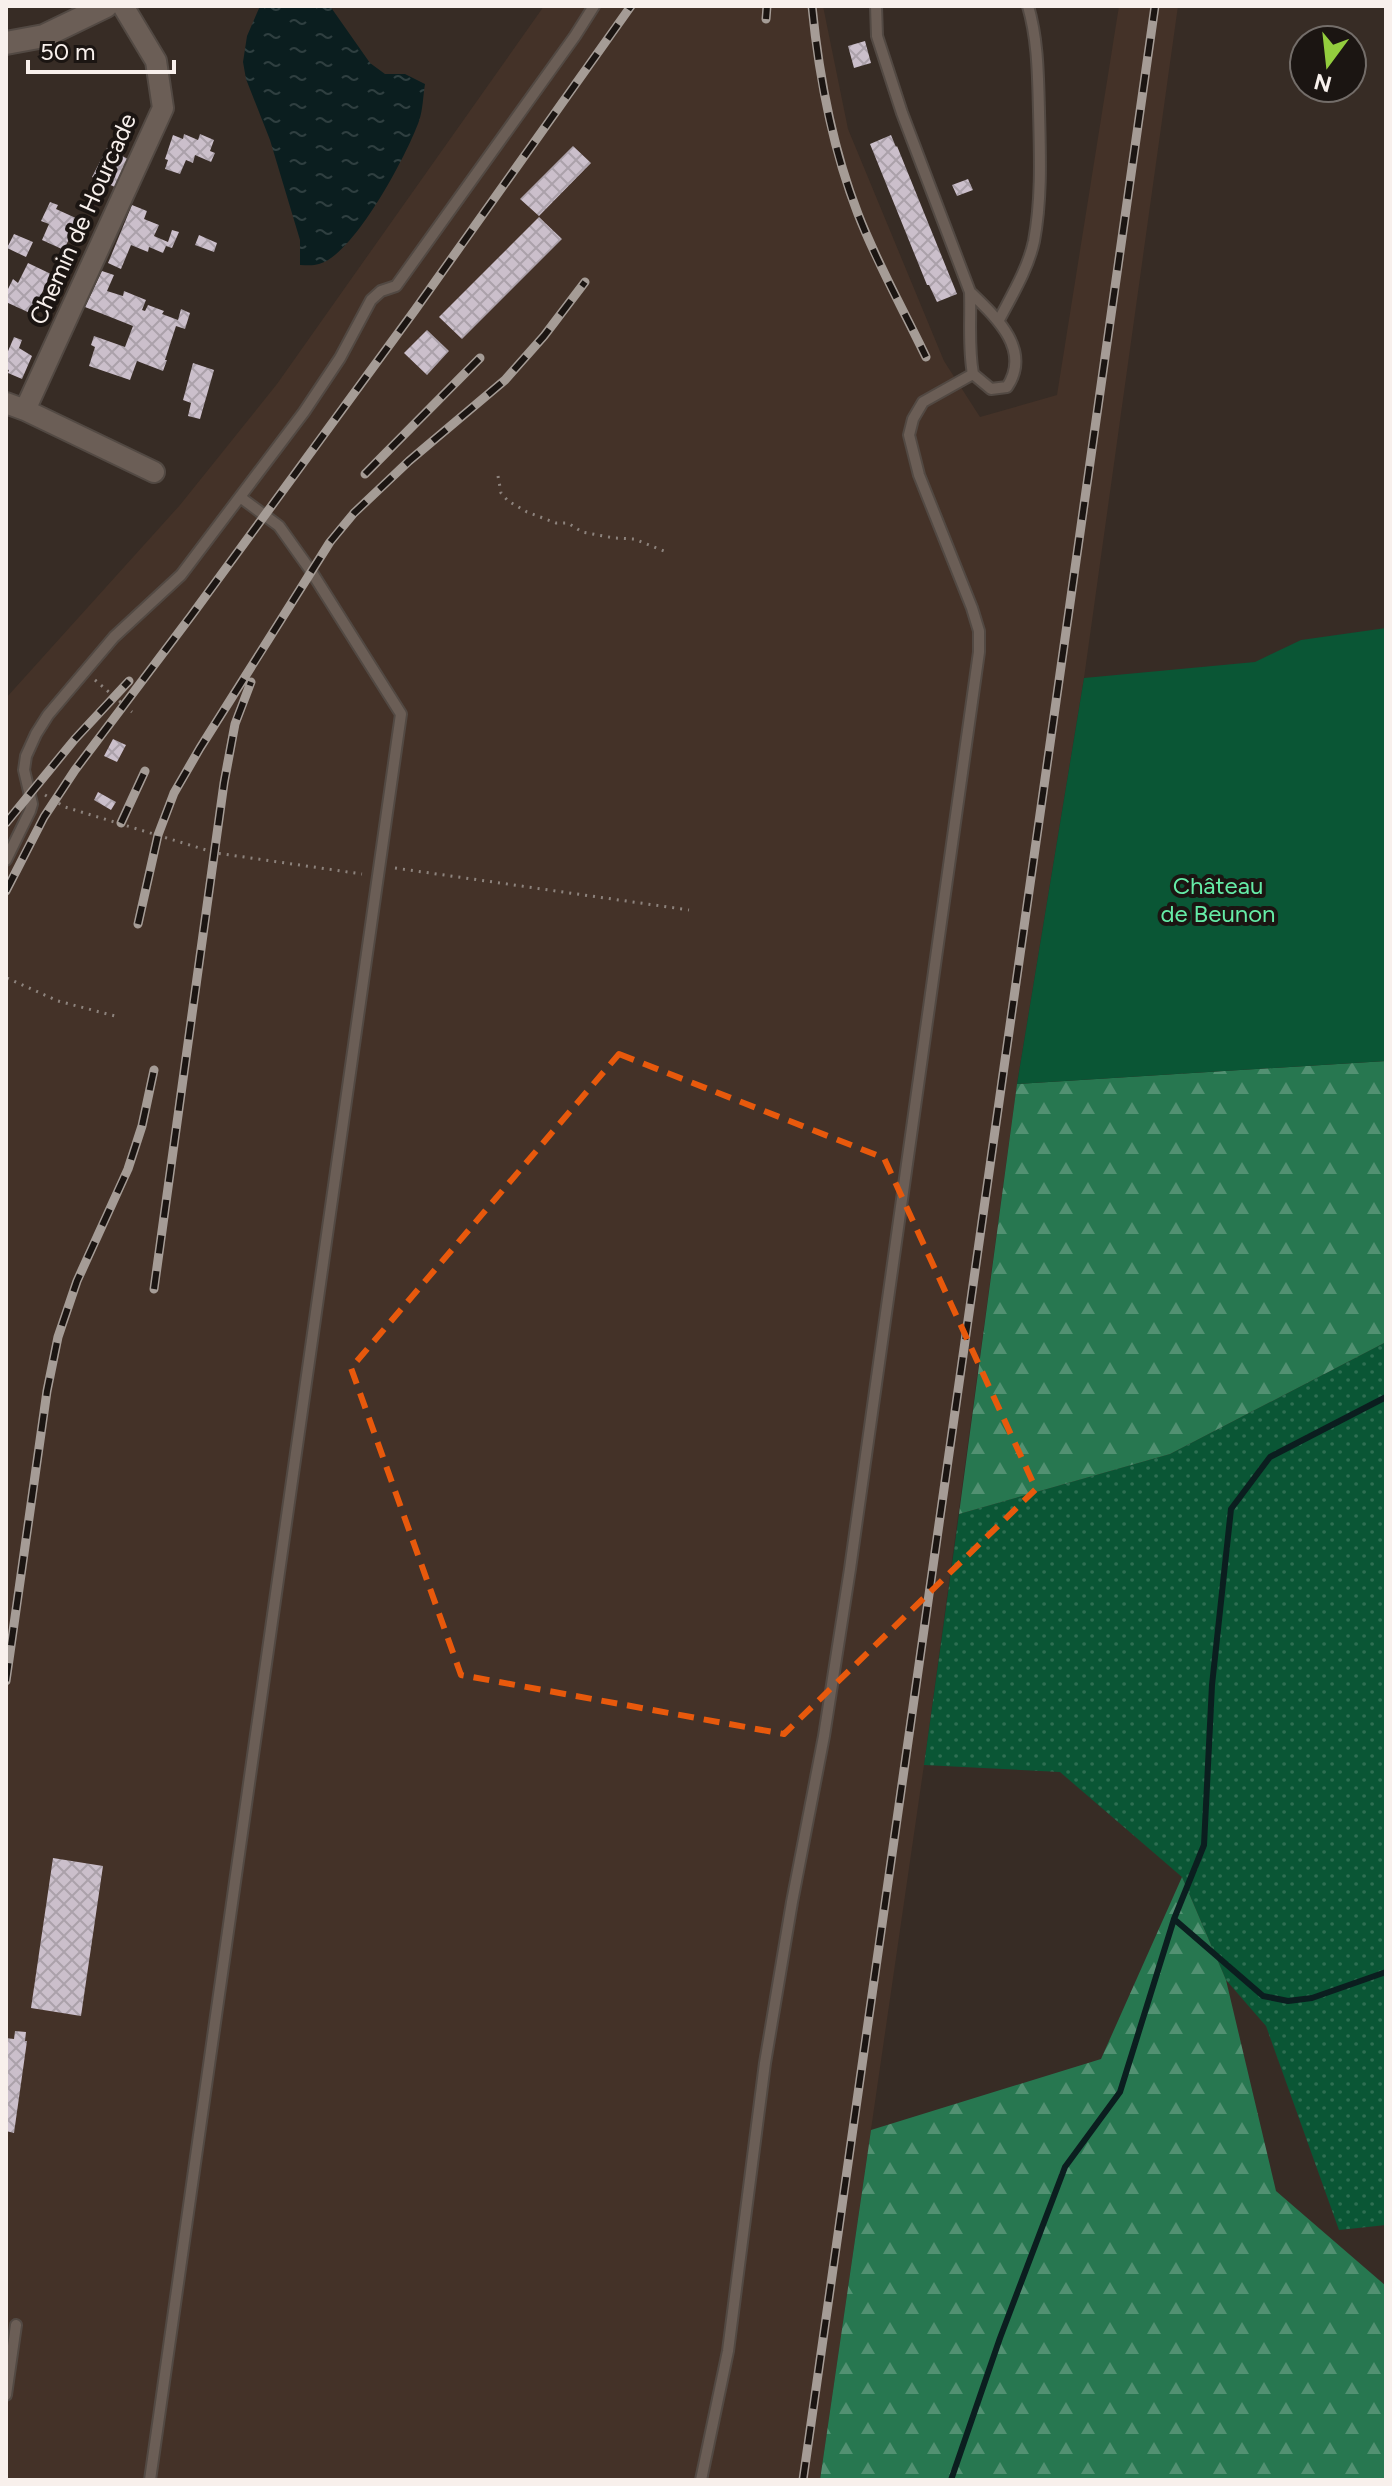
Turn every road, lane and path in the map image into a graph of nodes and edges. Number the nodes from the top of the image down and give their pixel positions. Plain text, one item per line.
1 (106, 6) edge
2 (123, 6) edge
3 (594, 6) edge
4 (876, 6) edge
5 (1028, 6) edge
6 (6, 43) edge
7 (970, 292) junction
8 (999, 320) junction
9 (973, 374) junction
10 (16, 407) edge
11 (154, 472) dead end
12 (498, 476) dead end
13 (240, 497) junction
14 (669, 553) dead end
15 (85, 671) junction
16 (132, 712) dead end
17 (31, 800) junction
18 (6, 860) edge
19 (378, 871) junction
20 (689, 910) dead end
21 (7, 978) edge
22 (115, 1016) dead end
23 (16, 2325) dead end
24 (6, 2395) edge
25 (150, 2480) edge
26 (701, 2480) edge

1 - 6 street
2 - 10 street, Chemin de Hourcade
3 - 13 lane
4 - 7 lane
5 - 8 lane
7 - 8 lane
7 - 9 lane
8 - 9 lane
9 - 26 lane
10 - 11 street, Chemin de Hourcade
12 - 14 path
13 - 15 lane
13 - 19 lane
15 - 16 path
15 - 17 lane
17 - 18 lane
17 - 19 path
19 - 20 path
19 - 25 lane
21 - 22 path
23 - 24 lane

